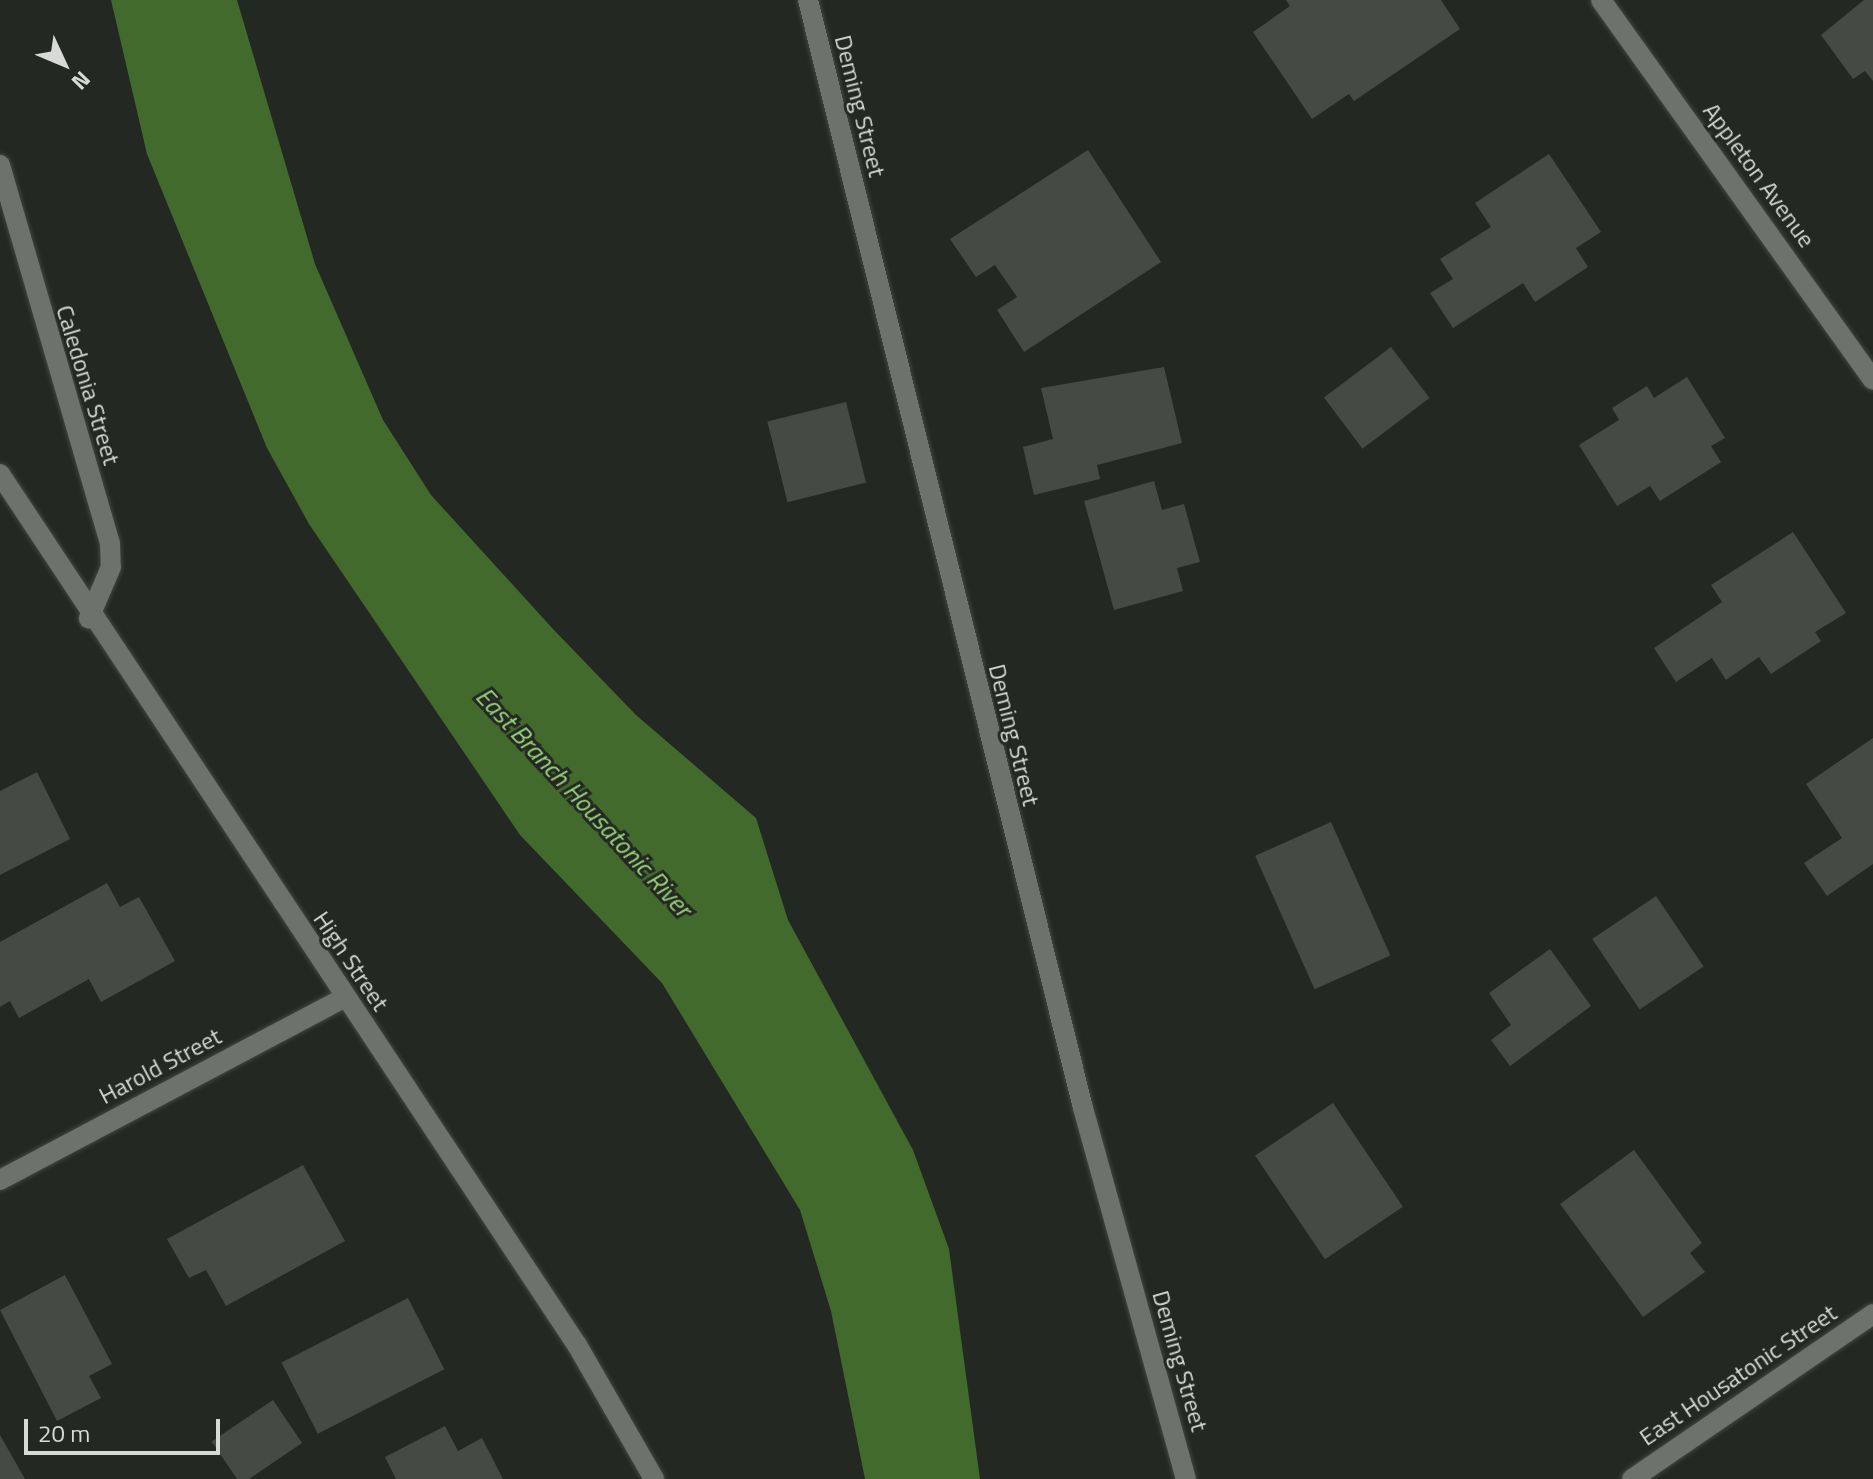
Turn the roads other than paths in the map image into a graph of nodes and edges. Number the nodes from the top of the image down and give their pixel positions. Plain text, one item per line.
1 (808, 0) edge
2 (1601, 0) edge
3 (0, 165) edge
4 (1873, 380) edge
5 (0, 474) edge
6 (89, 618) junction
7 (344, 998) junction
8 (0, 1180) edge
9 (1873, 1314) edge
10 (654, 1479) edge
11 (1186, 1479) edge
12 (1632, 1479) edge

1 - 11 street, Deming Street
2 - 4 street, Appleton Avenue
3 - 6 street, Caledonia Street
5 - 6 street, High Street
6 - 7 street, High Street
7 - 8 street, Harold Street
7 - 10 street, High Street
9 - 12 street, East Housatonic Street

